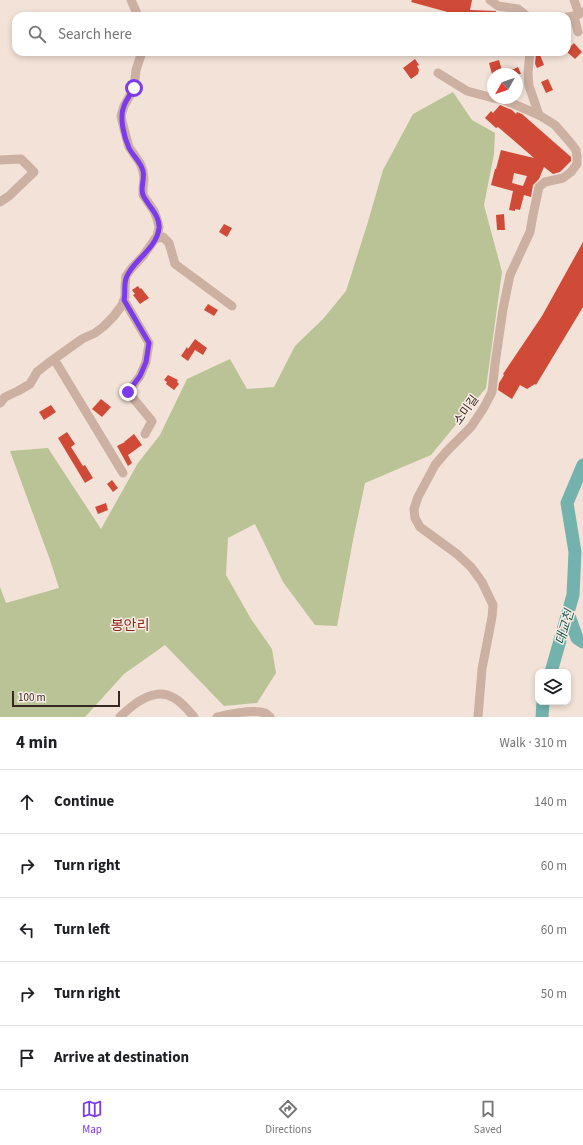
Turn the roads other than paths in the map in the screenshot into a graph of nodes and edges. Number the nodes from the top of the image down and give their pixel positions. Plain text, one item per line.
1 (131, 0) edge
2 (490, 0) edge
3 (574, 0) edge
4 (136, 12) edge
5 (521, 12) edge
6 (576, 14) edge
7 (578, 32) dead end
8 (141, 56) edge
9 (530, 56) edge
10 (438, 73) dead end
11 (487, 96) edge
12 (514, 104) edge
13 (540, 115) junction
14 (0, 160) edge
15 (0, 202) edge
16 (155, 239) junction
17 (124, 300) junction
18 (232, 306) dead end
19 (54, 359) junction
20 (0, 403) edge
21 (145, 434) dead end
22 (124, 473) dead end
23 (120, 717) edge
24 (194, 717) edge
25 (217, 717) edge
26 (270, 717) edge
27 (478, 717) edge

1 - 4 street
2 - 5 street
3 - 6 street
6 - 7 street
8 - 16 street
9 - 13 street
10 - 11 street, 소미길
12 - 13 street, 소미길
13 - 27 street, 소미길
14 - 15 street
16 - 17 street
16 - 18 street
17 - 19 street
17 - 21 street
19 - 20 street
19 - 22 street
23 - 24 street
25 - 26 street

